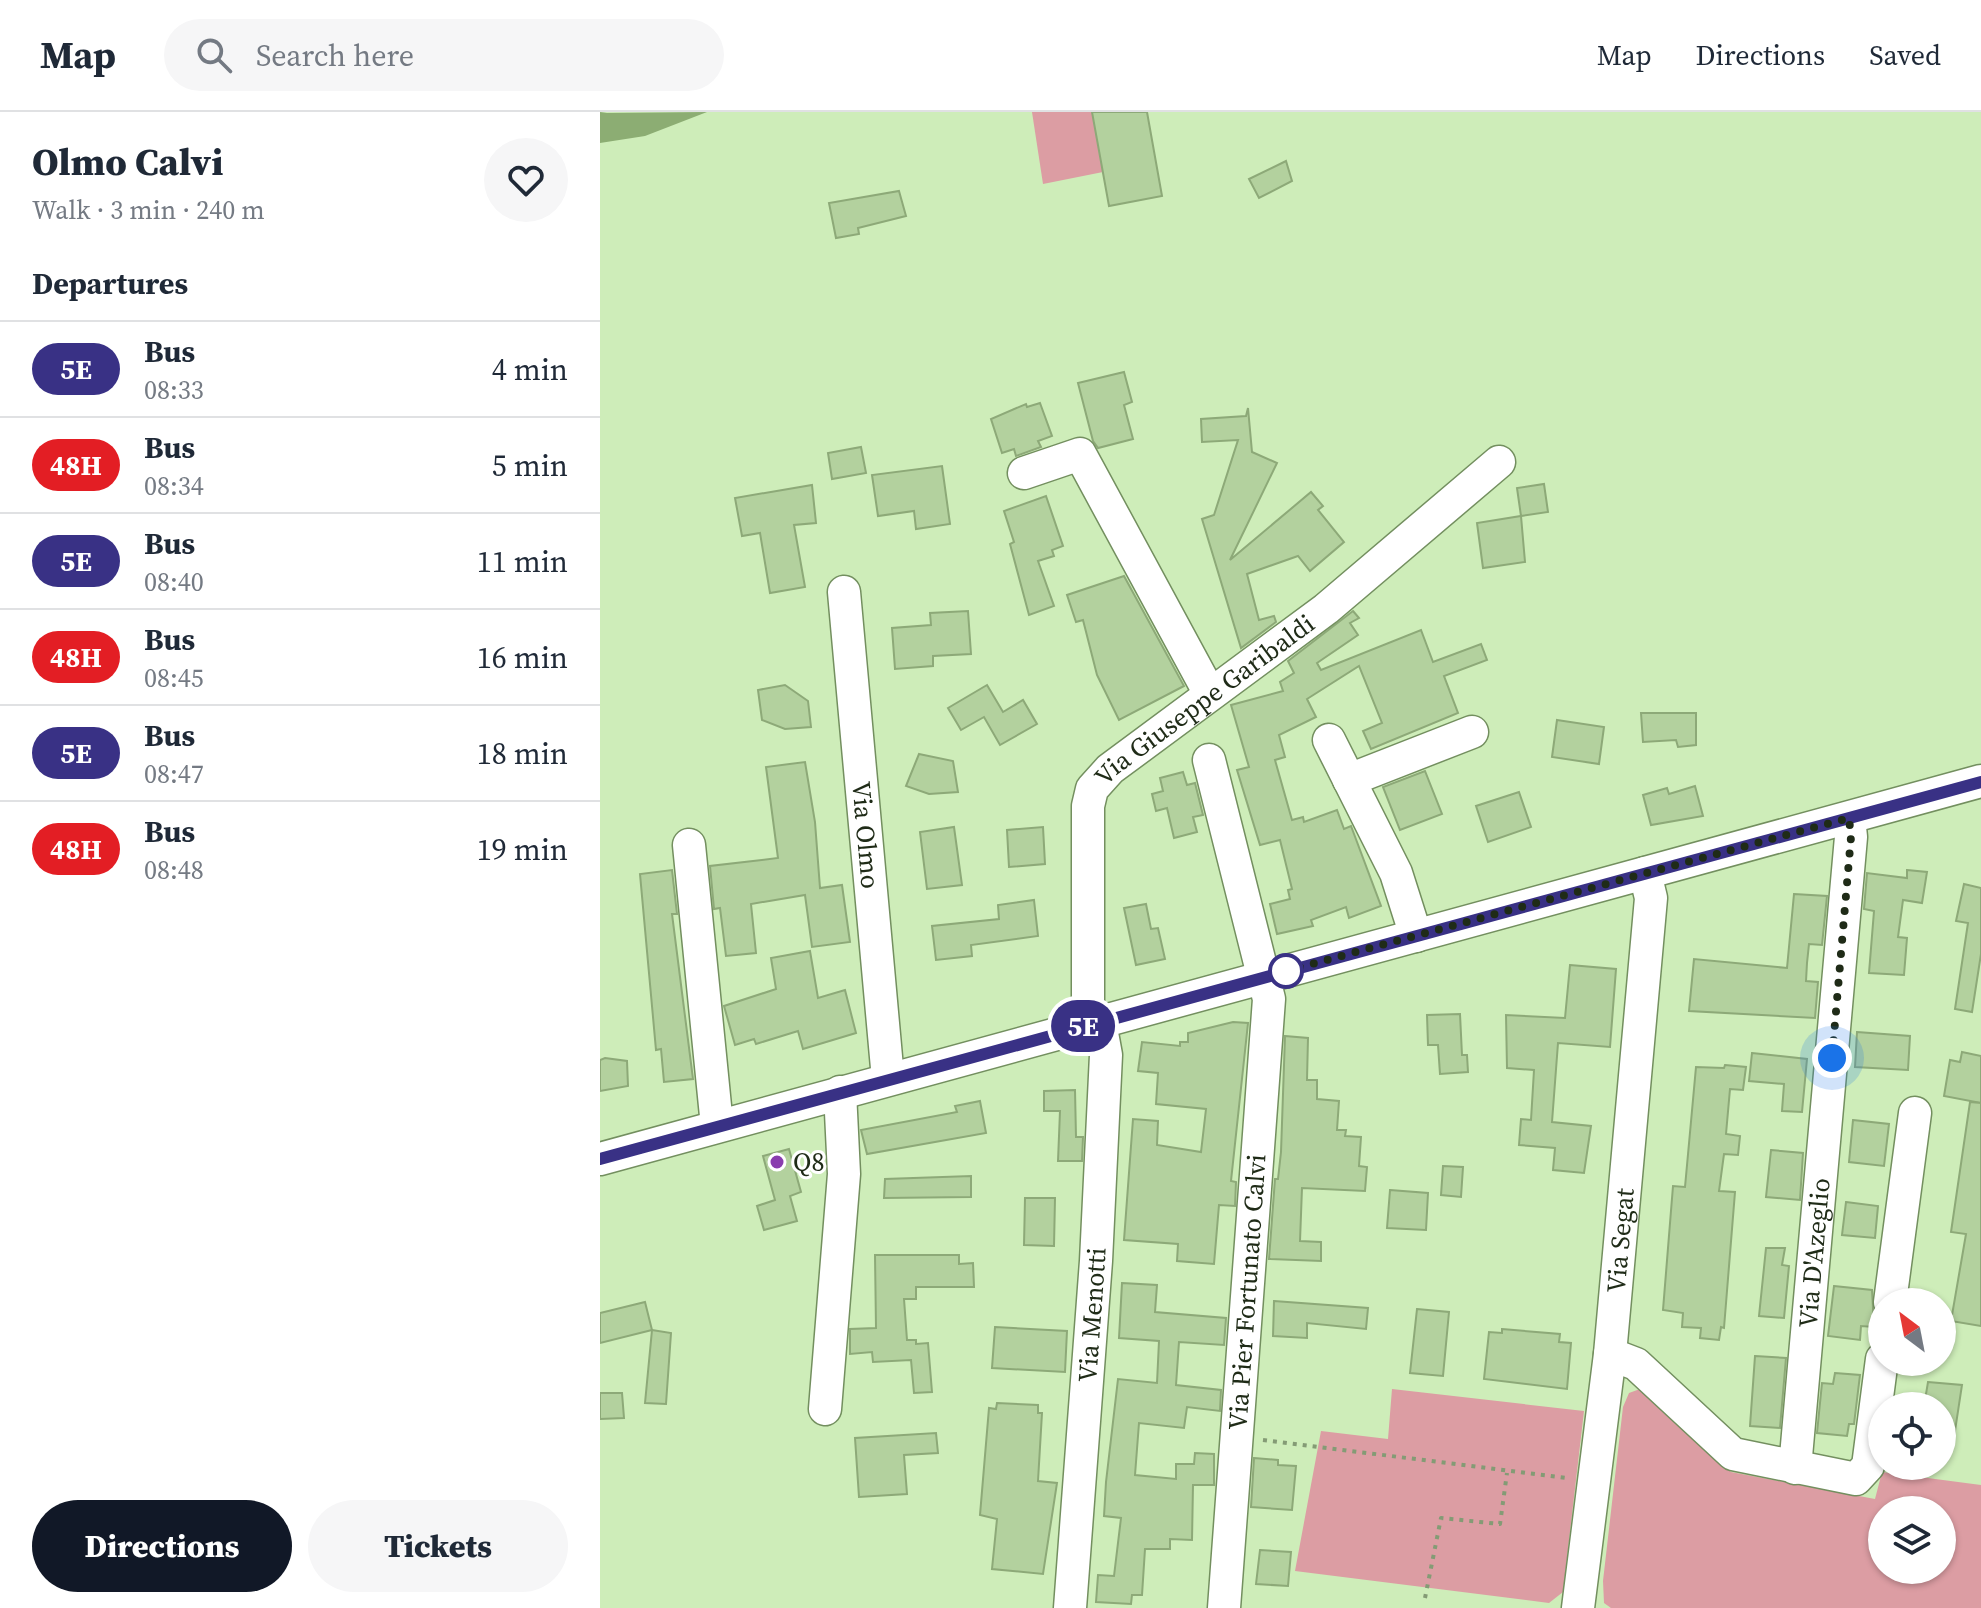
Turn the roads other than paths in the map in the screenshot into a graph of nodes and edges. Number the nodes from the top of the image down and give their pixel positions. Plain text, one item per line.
1 (1499, 462) dead end
2 (1024, 473) dead end
3 (844, 592) dead end
4 (1210, 694) junction
5 (1472, 732) dead end
6 (1329, 740) dead end
7 (1209, 760) dead end
8 (1349, 780) junction
9 (1981, 781) edge
10 (1849, 818) junction
11 (689, 845) dead end
12 (1645, 873) junction
13 (1416, 936) junction
14 (1266, 976) junction
15 (1096, 1023) junction
16 (888, 1079) junction
17 (840, 1092) junction
18 (1915, 1113) dead end
19 (717, 1126) junction
20 (600, 1159) edge
21 (1892, 1288) edge
22 (1610, 1354) junction
23 (1880, 1376) edge
24 (825, 1409) dead end
25 (1795, 1468) junction
26 (1070, 1608) edge
27 (1224, 1608) edge
28 (1578, 1608) edge

1 - 4 street, Via Giuseppe Garibaldi
2 - 4 street
3 - 16 street, Via Olmo
4 - 15 street, Via Giuseppe Garibaldi
5 - 8 street
6 - 8 street
7 - 14 street
8 - 13 street
9 - 10 street
10 - 12 street
10 - 25 street, Via D'Azeglio
11 - 19 street
12 - 13 street
12 - 22 street, Via Segat
13 - 14 street
14 - 15 street
14 - 27 street, Via Pier Fortunato Calvi
15 - 16 street
15 - 26 street, Via Menotti
16 - 17 street
17 - 19 street
17 - 24 street
18 - 21 street
19 - 20 street
22 - 25 street
22 - 28 street, Via Segat
23 - 25 street

